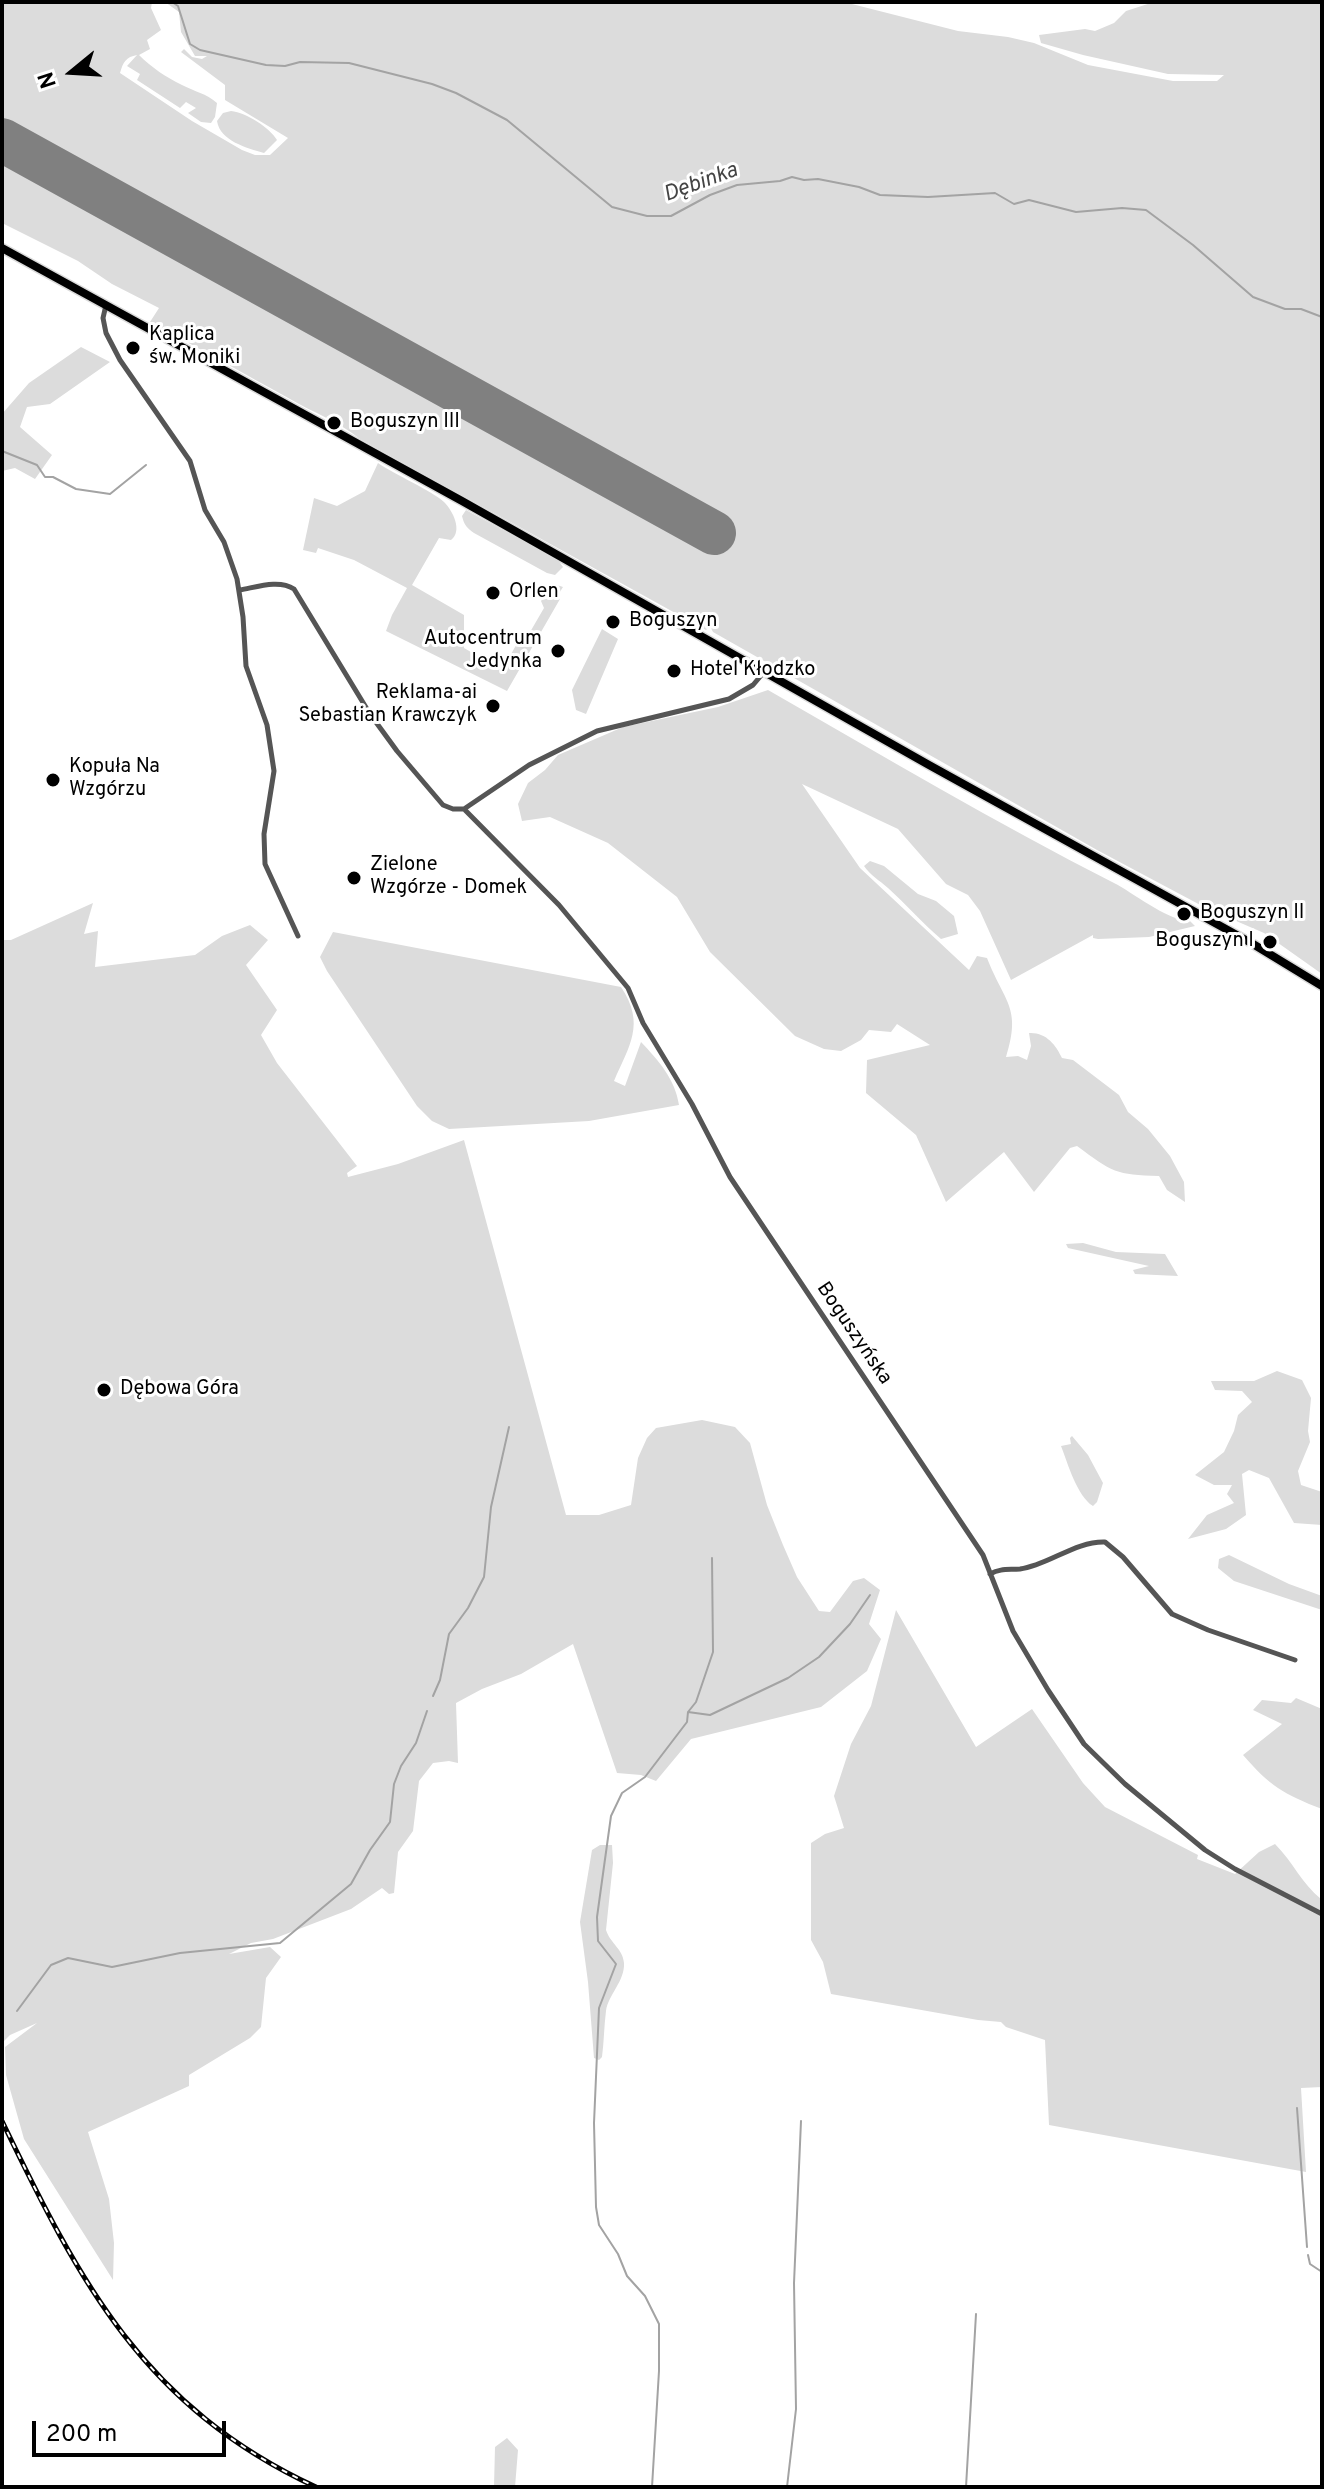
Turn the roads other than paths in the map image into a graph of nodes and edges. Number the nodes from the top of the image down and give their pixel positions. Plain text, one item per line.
1 (2, 248) edge
2 (106, 305) junction
3 (240, 590) junction
4 (765, 671) junction
5 (464, 809) junction
6 (298, 936) dead end
7 (1322, 986) edge
8 (990, 1574) junction
9 (1295, 1660) dead end
10 (1322, 1914) edge

1 - 2 highway
2 - 3 street
2 - 4 highway
3 - 5 street, Boguszyńska
3 - 6 street
4 - 5 street
4 - 7 highway
5 - 8 street, Boguszyńska
8 - 9 street
8 - 10 street, Boguszyńska

